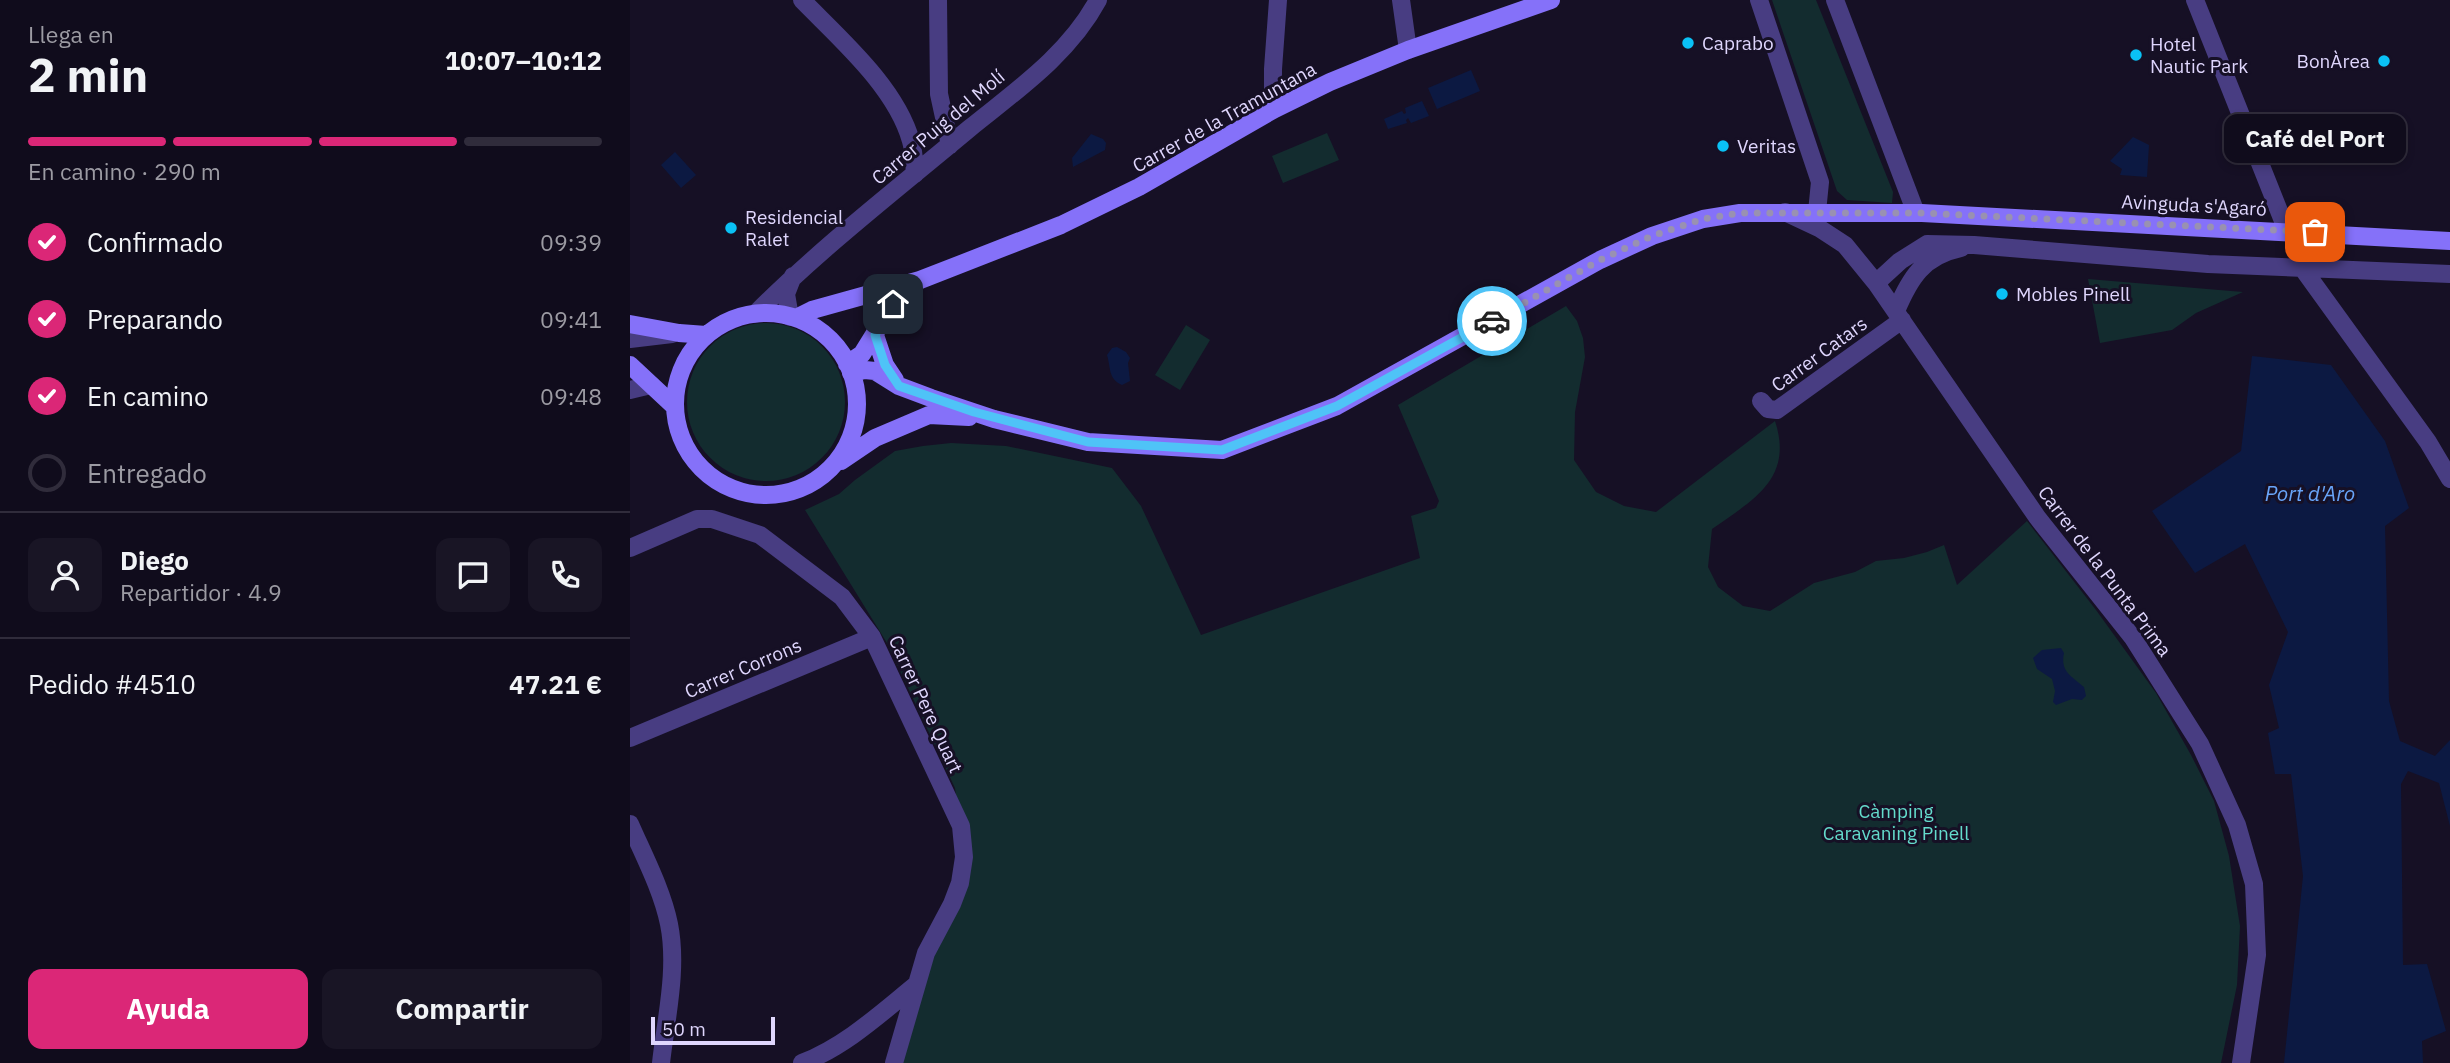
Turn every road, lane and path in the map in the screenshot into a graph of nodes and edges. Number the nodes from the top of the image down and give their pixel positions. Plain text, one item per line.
1 (802, 0) edge
2 (938, 0) edge
3 (1098, 0) edge
4 (1278, 0) edge
5 (1401, 0) edge
6 (1552, 0) edge
7 (1759, 0) edge
8 (1835, 0) edge
9 (2195, 0) edge
10 (1408, 50) junction
11 (1273, 110) junction
12 (950, 145) junction
13 (915, 174) junction
14 (1785, 212) junction
15 (1817, 212) junction
16 (1916, 213) junction
17 (1977, 215) junction
18 (2287, 231) junction
19 (2450, 241) edge
20 (1975, 246) junction
21 (2303, 269) junction
22 (2450, 274) edge
23 (793, 276) junction
24 (920, 280) junction
25 (1876, 283) junction
26 (755, 314) junction
27 (1899, 315) junction
28 (793, 317) junction
29 (630, 324) edge
30 (679, 333) junction
31 (706, 335) junction
32 (875, 335) junction
33 (630, 339) edge
34 (630, 365) edge
35 (849, 369) junction
36 (651, 385) junction
37 (899, 386) junction
38 (630, 390) edge
39 (1761, 401) dead end
40 (675, 407) junction
41 (995, 419) junction
42 (832, 467) junction
43 (2450, 479) edge
44 (630, 548) edge
45 (872, 637) junction
46 (630, 738) edge
47 (630, 824) edge
48 (917, 984) junction
49 (661, 1063) edge
50 (802, 1063) edge
51 (894, 1063) edge
52 (2241, 1063) edge

1 - 13 street
2 - 12 street
3 - 12 street, Carrer Puig del Molí
4 - 11 street
5 - 10 street
6 - 10 main road, Carrer de la Tramuntana
7 - 15 street
8 - 16 street
9 - 18 street
10 - 11 main road, Carrer de la Tramuntana
11 - 24 main road, Carrer de la Tramuntana
12 - 13 street, Carrer Puig del Molí
13 - 23 street, Carrer Puig del Molí
14 - 15 main road, Avinguda s'Agaró
14 - 25 street, Carrer de la Punta Prima
14 - 41 main road, Avinguda s'Agaró
15 - 16 main road, Avinguda s'Agaró
16 - 17 main road, Avinguda s'Agaró
17 - 18 main road, Avinguda s'Agaró
17 - 20 street
18 - 19 main road, Avinguda s'Agaró
20 - 21 street
20 - 25 street
20 - 27 street
21 - 22 street
21 - 43 street
23 - 26 street
23 - 28 street
24 - 28 main road, Carrer de la Tramuntana
24 - 32 main road, Carrer de la Tramuntana
25 - 27 street, Carrer de la Punta Prima
26 - 28 main road
26 - 31 main road
27 - 39 street, Carrer Catars
27 - 52 street, Carrer de la Punta Prima
28 - 35 main road
29 - 30 main road
30 - 31 main road
30 - 33 street
31 - 40 main road
32 - 35 main road, Carrer de la Tramuntana
32 - 37 main road
34 - 36 main road
35 - 37 main road
35 - 42 main road
36 - 38 street
36 - 40 main road
37 - 41 main road
40 - 42 main road
41 - 42 main road
44 - 45 street, Carrer Pere Quart
45 - 46 street, Carrer Corrons
45 - 48 street, Carrer Pere Quart
47 - 49 street
48 - 50 street
48 - 51 street, Carrer Pere Quart

